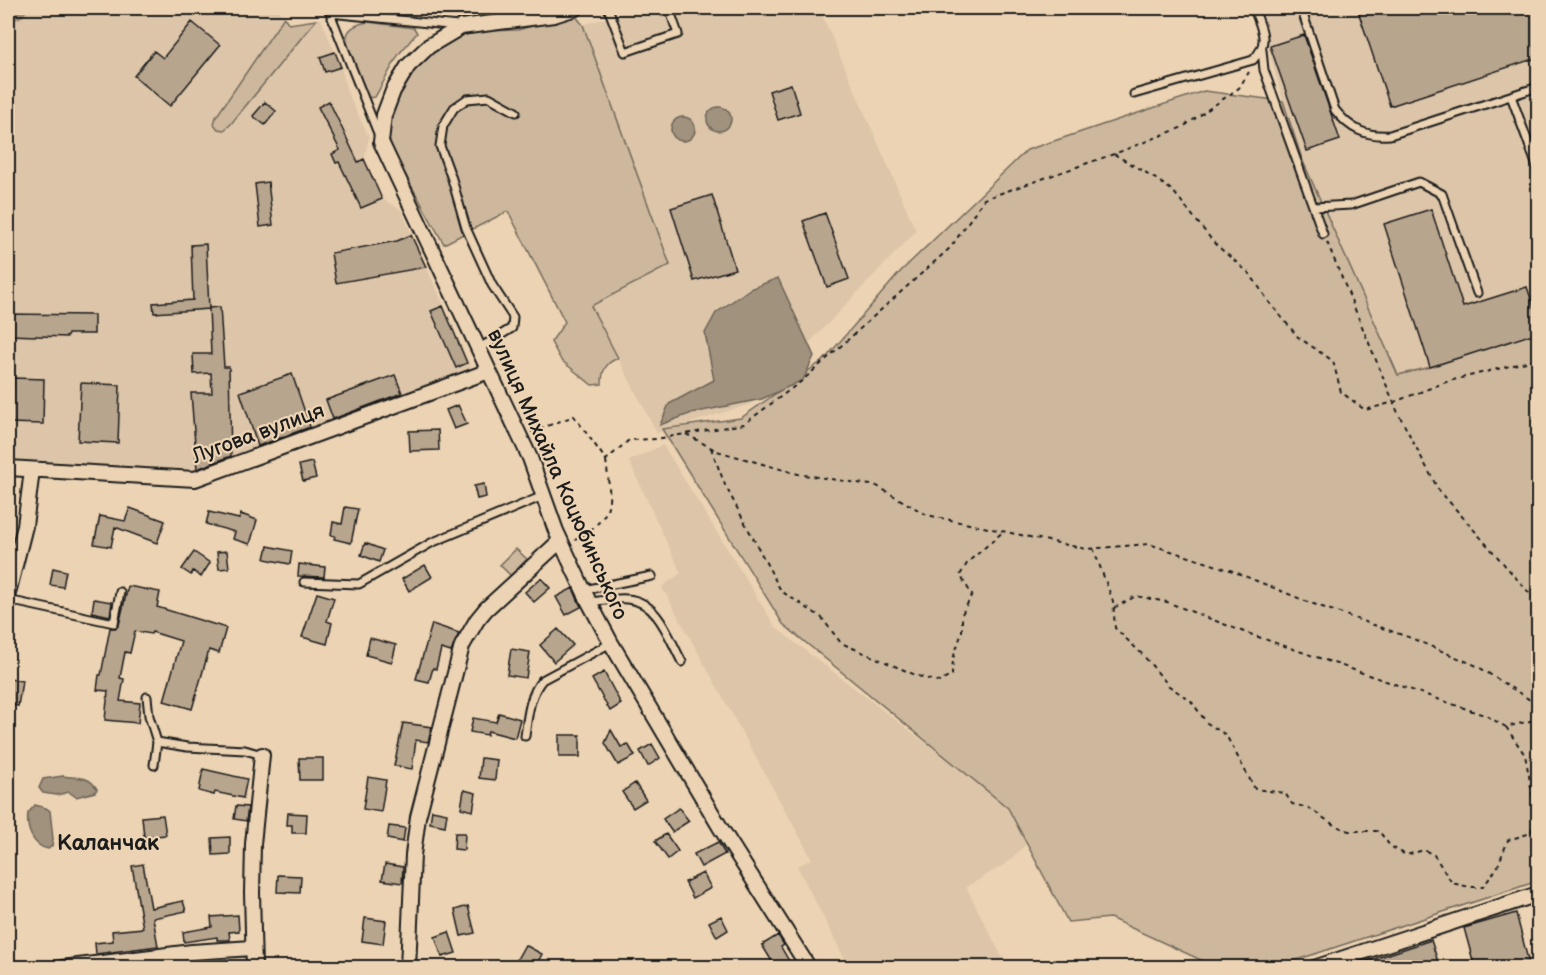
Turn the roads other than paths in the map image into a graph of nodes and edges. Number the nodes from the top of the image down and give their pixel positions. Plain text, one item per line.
1 (576, 8) edge
2 (608, 8) edge
3 (669, 8) edge
4 (1254, 8) edge
5 (1301, 8) edge
6 (329, 10) edge
7 (460, 27) junction
8 (1262, 50) junction
9 (1539, 87) edge
10 (1134, 94) dead end
11 (1510, 96) junction
12 (516, 112) dead end
13 (381, 142) junction
14 (1539, 169) edge
15 (1314, 207) junction
16 (1323, 234) road end
17 (1477, 293) dead end
18 (478, 349) junction
19 (489, 371) junction
20 (8, 468) edge
21 (32, 470) junction
22 (543, 496) junction
23 (562, 544) junction
24 (652, 576) dead end
25 (304, 582) dead end
26 (8, 592) edge
27 (120, 592) dead end
28 (586, 596) junction
29 (8, 600) edge
30 (611, 643) junction
31 (682, 662) dead end
32 (147, 697) dead end
33 (525, 736) dead end
34 (157, 742) junction
35 (262, 756) joint
36 (153, 765) dead end
37 (1539, 894) edge
38 (252, 948) junction
39 (62, 968) edge
40 (254, 968) edge
41 (408, 968) edge
42 (809, 968) edge
43 (1314, 968) edge

1 - 7 street
2 - 3 lane
4 - 8 lane
5 - 11 lane
6 - 7 lane
6 - 13 lane
7 - 13 street
8 - 10 lane
8 - 15 lane
9 - 11 lane
11 - 14 lane
12 - 18 lane
13 - 18 street, вулиця Михайла Коцюбинського
15 - 16 lane
15 - 17 lane
18 - 19 street, вулиця Михайла Коцюбинського
19 - 21 street, Лугова вулиця
19 - 22 street, вулиця Михайла Коцюбинського
20 - 21 street, Лугова вулиця
21 - 26 street
22 - 23 street, вулиця Михайла Коцюбинського
22 - 25 lane
23 - 28 street, вулиця Михайла Коцюбинського
23 - 41 street
24 - 28 lane
27 - 29 lane
28 - 30 street, вулиця Михайла Коцюбинського
28 - 31 lane
30 - 33 lane
30 - 42 street, вулиця Михайла Коцюбинського
32 - 34 lane
34 - 35 lane
34 - 36 lane
35 - 38 street
37 - 43 street
38 - 39 street
38 - 40 street

